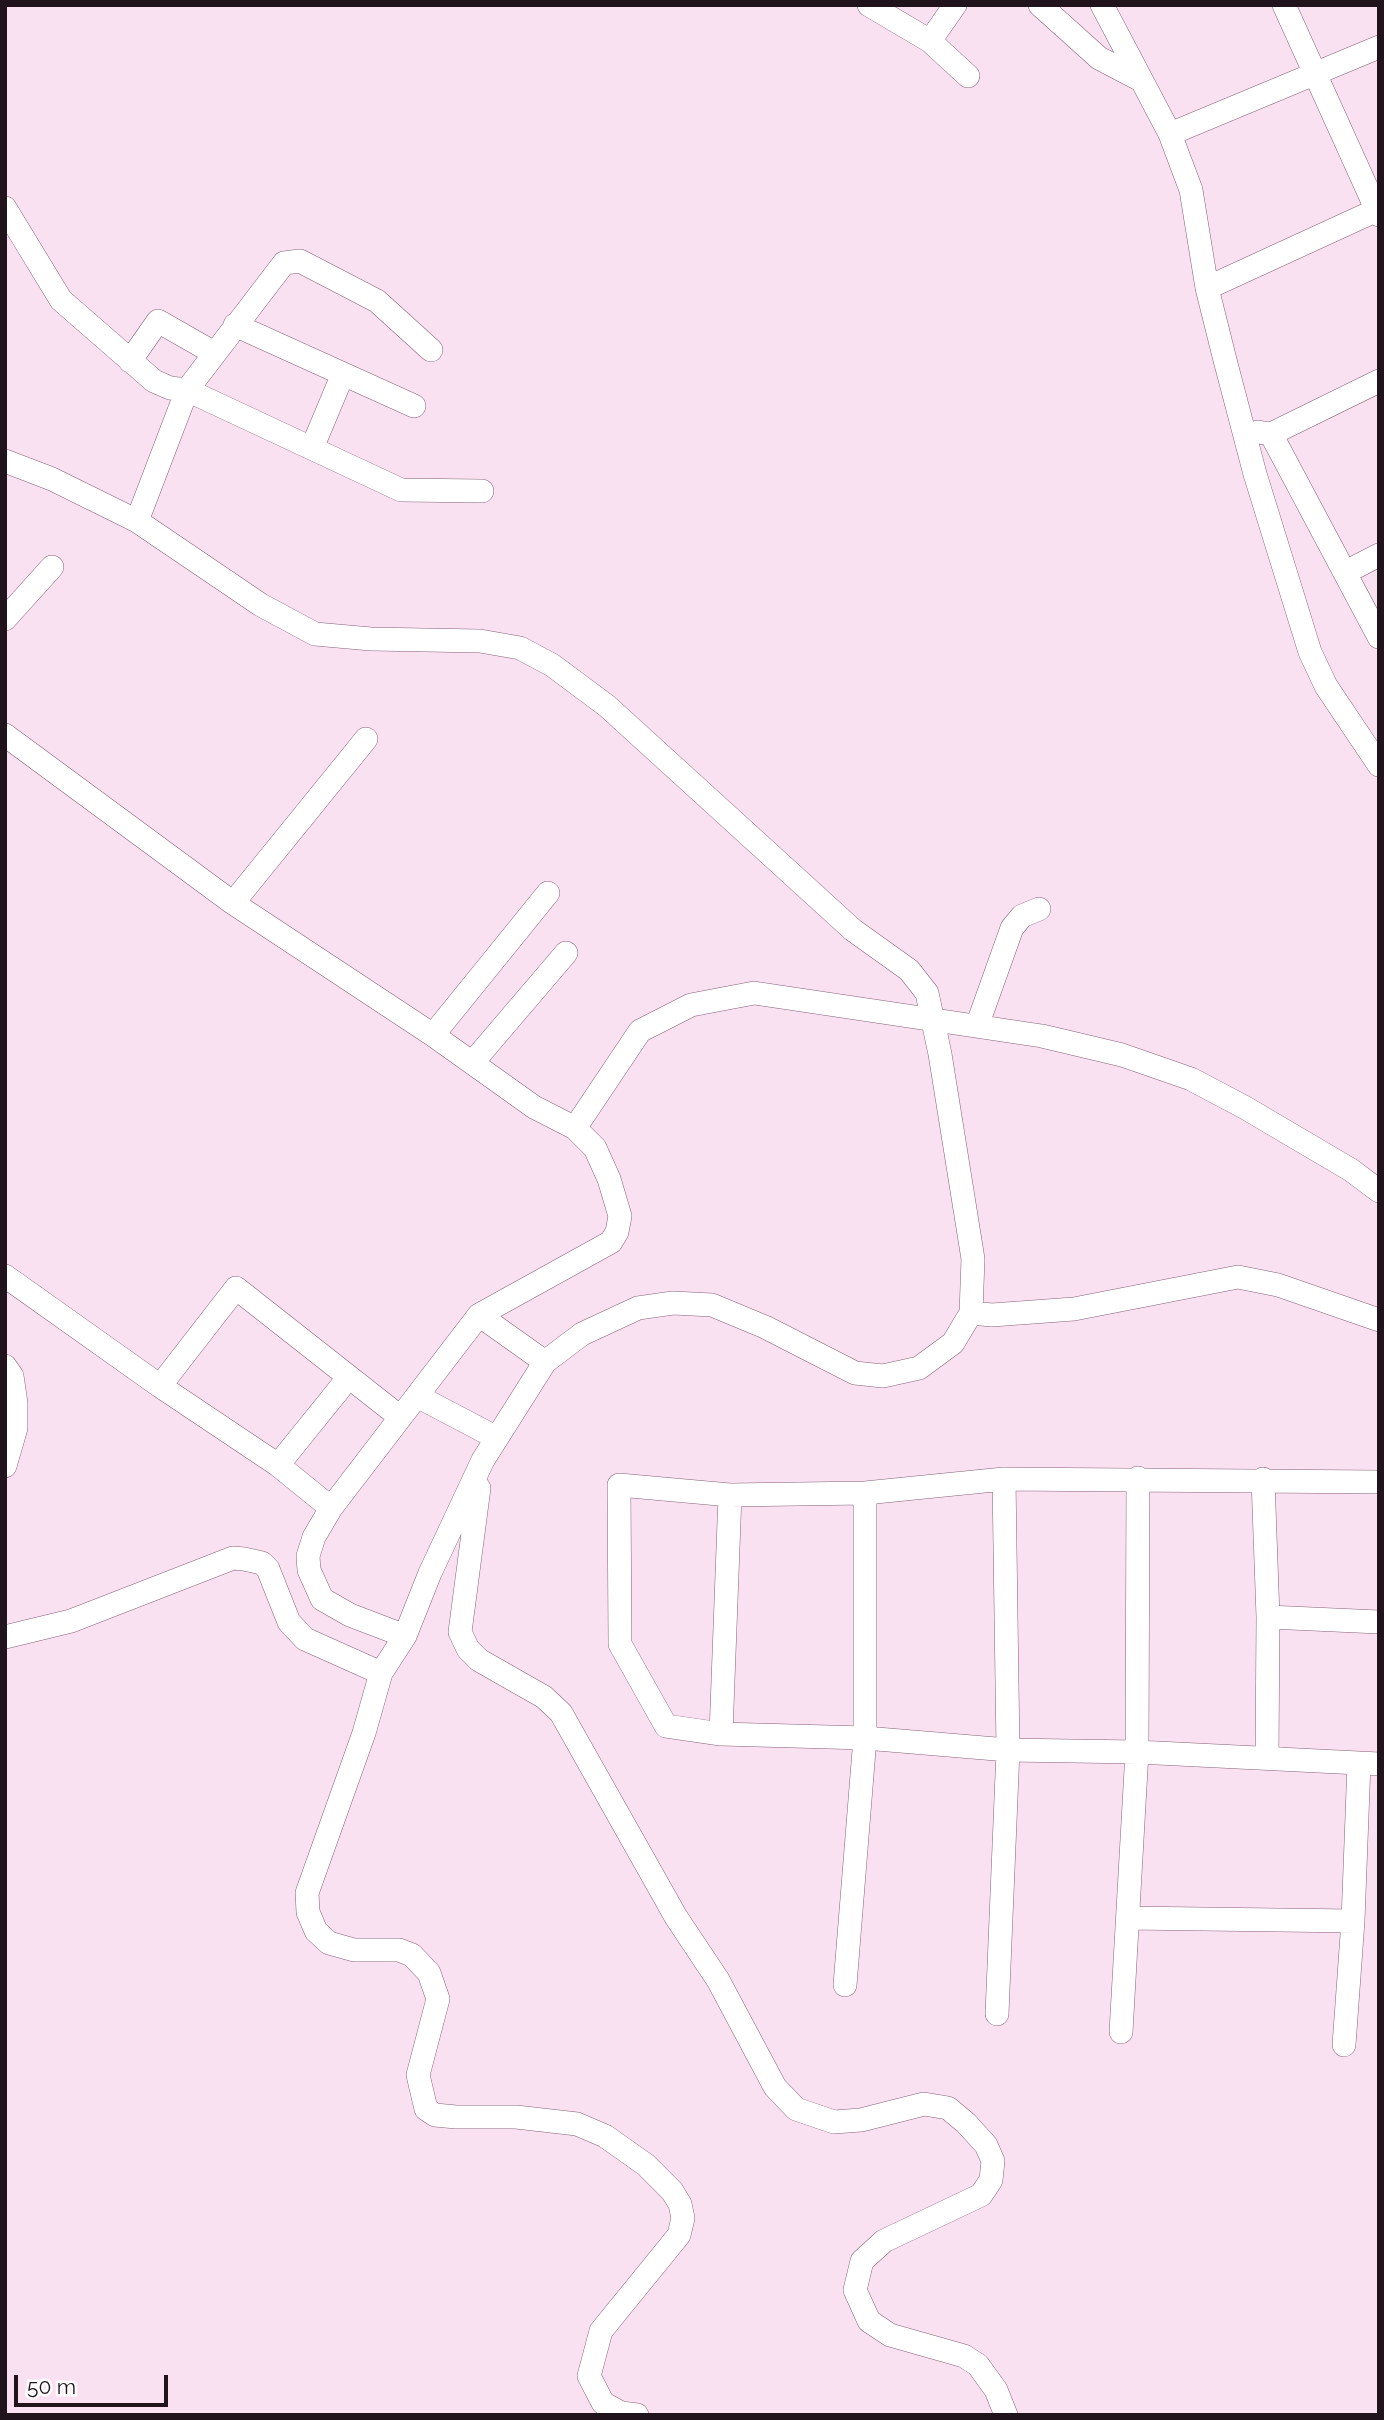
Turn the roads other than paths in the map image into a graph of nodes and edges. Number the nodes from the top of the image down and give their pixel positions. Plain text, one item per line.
1 (869, 5) edge
2 (955, 5) edge
3 (1040, 5) edge
4 (1102, 5) edge
5 (1284, 5) edge
6 (930, 41) junction
7 (1379, 47) edge
8 (1314, 72) junction
9 (968, 76) dead end
10 (1145, 81) junction
11 (1170, 134) junction
12 (5, 208) edge
13 (1378, 211) edge
14 (1207, 288) junction
15 (235, 326) junction
16 (431, 350) dead end
17 (214, 353) junction
18 (130, 361) junction
19 (343, 374) junction
20 (1379, 381) edge
21 (187, 390) junction
22 (414, 406) dead end
23 (1244, 429) junction
24 (1271, 434) junction
25 (312, 448) junction
26 (5, 461) edge
27 (482, 491) dead end
28 (137, 521) junction
29 (1379, 555) edge
30 (52, 567) dead end
31 (1346, 572) junction
32 (5, 619) edge
33 (1379, 637) edge
34 (5, 735) edge
35 (366, 739) dead end
36 (1379, 765) edge
37 (548, 894) dead end
38 (233, 903) junction
39 (1040, 909) dead end
40 (566, 953) dead end
41 (934, 1019) junction
42 (977, 1026) junction
43 (433, 1035) junction
44 (473, 1062) junction
45 (575, 1128) junction
46 (1379, 1191) edge
47 (5, 1276) edge
48 (971, 1313) junction
49 (479, 1315) junction
50 (1379, 1320) edge
51 (545, 1362) junction
52 (5, 1366) edge
53 (349, 1377) junction
54 (160, 1386) junction
55 (417, 1396) junction
56 (400, 1417) junction
57 (497, 1438) junction
58 (483, 1460) junction
59 (278, 1465) junction
60 (5, 1466) edge
61 (1138, 1478) junction
62 (1004, 1479) junction
63 (1263, 1479) junction
64 (1379, 1482) edge
65 (865, 1493) junction
66 (730, 1495) junction
67 (331, 1508) junction
68 (430, 1573) junction
69 (464, 1586) junction
70 (1268, 1617) junction
71 (1379, 1622) edge
72 (405, 1636) junction
73 (5, 1637) edge
74 (382, 1673) junction
75 (721, 1734) junction
76 (865, 1738) junction
77 (1008, 1750) junction
78 (1137, 1752) junction
79 (1267, 1757) junction
80 (1369, 1764) edge
81 (1129, 1918) junction
82 (1353, 1921) junction
83 (845, 1985) dead end
84 (997, 2014) dead end
85 (1121, 2032) dead end
86 (1344, 2045) dead end
87 (637, 2415) edge
88 (1006, 2415) edge

1 - 6 street
2 - 6 street
3 - 10 street
4 - 10 street
5 - 8 street
6 - 9 street
7 - 8 street
8 - 11 street
8 - 13 street
10 - 11 street
11 - 14 street
12 - 18 street
13 - 14 street
14 - 23 street
15 - 16 street
15 - 17 street
15 - 19 street
17 - 18 street
17 - 21 street
18 - 21 street
19 - 22 street
19 - 25 street
20 - 24 street
21 - 25 street
21 - 28 street
23 - 24 street
23 - 36 street
24 - 31 street
25 - 27 street
26 - 28 street
28 - 41 street
29 - 31 street
30 - 32 street
31 - 33 street
34 - 38 street
35 - 38 street
37 - 43 street
38 - 43 street
39 - 42 street
40 - 44 street
41 - 42 street
41 - 45 street
41 - 48 street
42 - 46 street
43 - 44 street
44 - 45 street
45 - 49 street
47 - 54 street
48 - 50 street
48 - 51 street
49 - 51 street
49 - 55 street
51 - 57 street
52 - 60 street
53 - 54 street
53 - 56 street
53 - 59 street
54 - 59 street
55 - 56 street
55 - 57 street
56 - 67 street
57 - 58 street
58 - 68 street
58 - 69 street
59 - 67 street
61 - 62 street
61 - 63 street
61 - 78 street
62 - 65 street
62 - 77 street
63 - 64 street
63 - 70 street
65 - 66 street
65 - 76 street
66 - 75 street
66 - 75 street
67 - 72 street
68 - 69 street
68 - 72 street
69 - 88 street
70 - 71 street
70 - 79 street
72 - 74 street
73 - 74 street
74 - 87 street
75 - 76 street
76 - 77 street
76 - 83 street
77 - 78 street
77 - 84 street
78 - 79 street
78 - 81 street
79 - 80 street
80 - 82 street
81 - 82 street
81 - 85 street
82 - 86 street

